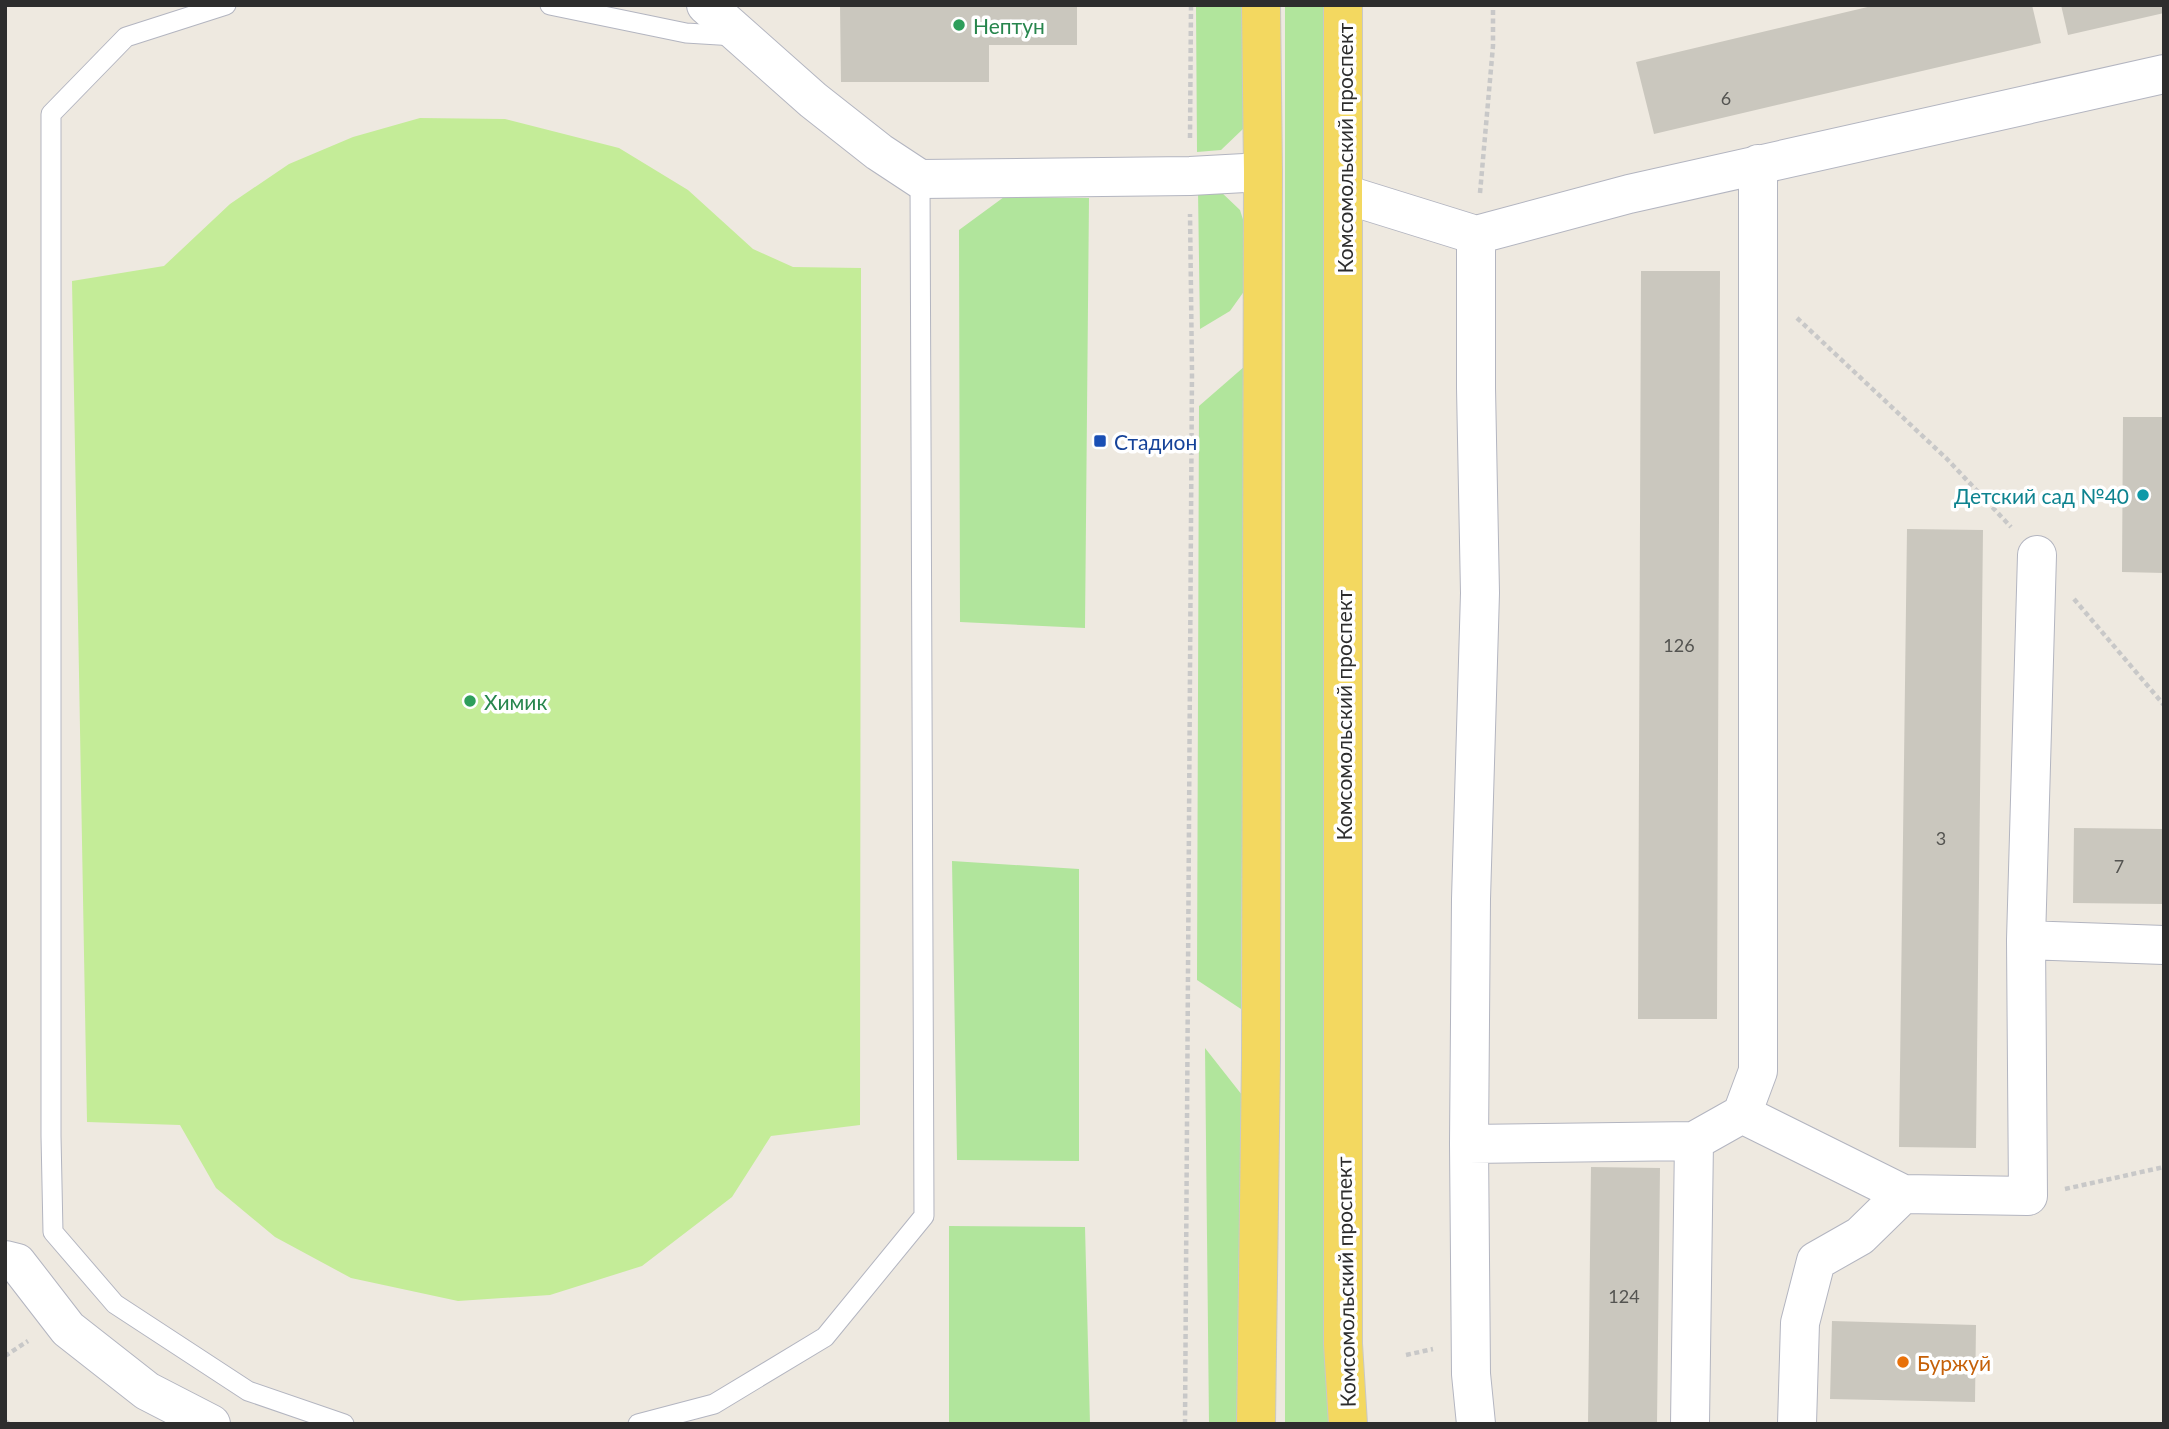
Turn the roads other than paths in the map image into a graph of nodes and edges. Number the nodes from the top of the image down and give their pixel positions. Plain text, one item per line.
1 (226, 5) edge
2 (550, 5) edge
3 (706, 5) edge
4 (1261, 5) edge
5 (1343, 5) edge
6 (744, 37) junction
7 (2164, 74) edge
8 (1758, 164) junction
9 (1263, 172) junction
10 (920, 179) junction
11 (1344, 194) junction
12 (1476, 235) junction
13 (2037, 555) road end
14 (2026, 940) junction
15 (2164, 945) edge
16 (1742, 1114) junction
17 (1694, 1141) junction
18 (1469, 1144) junction
19 (1903, 1194) junction
20 (5, 1260) edge
21 (211, 1424) edge
22 (344, 1424) edge
23 (638, 1424) edge
24 (1256, 1424) edge
25 (1348, 1424) edge
26 (1476, 1424) edge
27 (1690, 1424) edge
28 (1797, 1424) edge

1 - 22 lane
2 - 6 lane
3 - 6 street
4 - 9 main road
5 - 11 main road, Комсомольский проспект
6 - 10 street
7 - 8 street
8 - 12 street
8 - 16 street
9 - 10 street
9 - 24 main road
10 - 23 lane
11 - 12 street
11 - 25 main road, Комсомольский проспект
12 - 18 street
13 - 14 street
14 - 15 street
14 - 19 street
16 - 17 street
16 - 19 street
17 - 18 street
17 - 27 street
18 - 26 street
19 - 28 street
20 - 21 street

